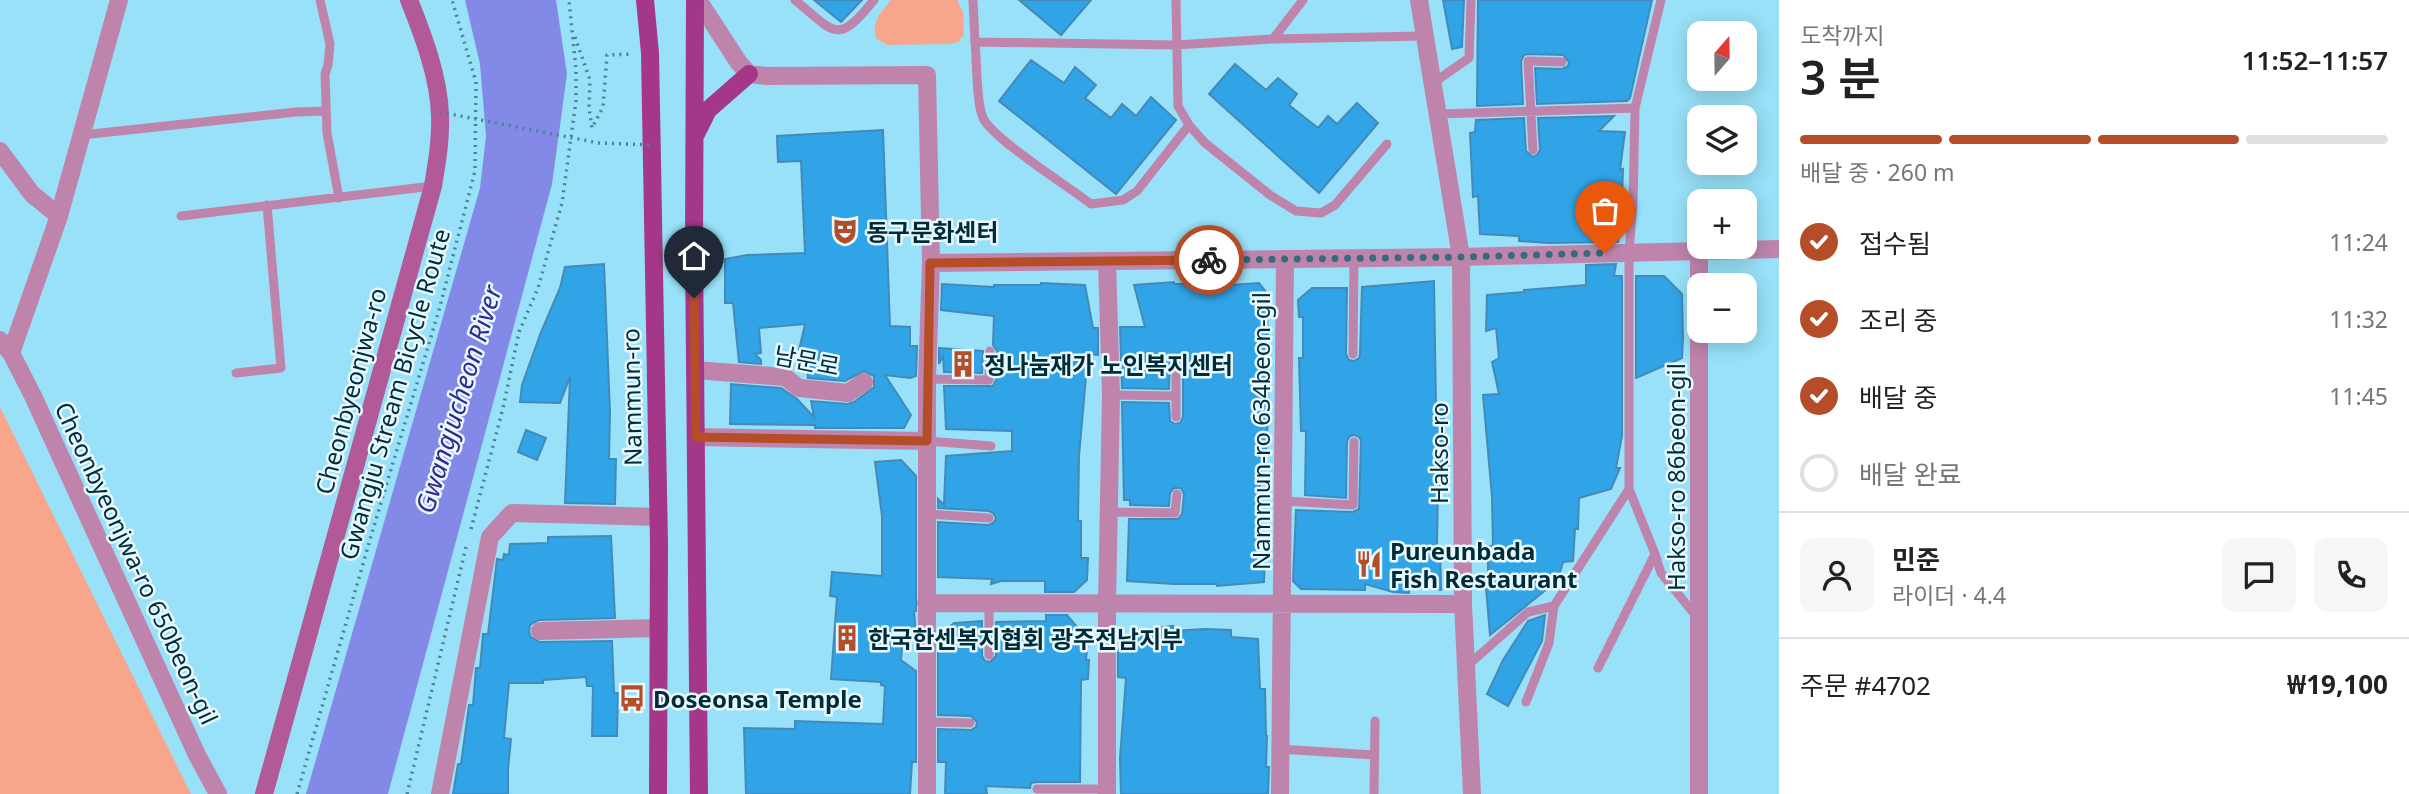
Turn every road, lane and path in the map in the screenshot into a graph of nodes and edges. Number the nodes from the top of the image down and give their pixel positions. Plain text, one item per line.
1 (119, 0) edge
2 (320, 0) edge
3 (409, 0) edge
4 (452, 0) edge
5 (569, 0) edge
6 (696, 0) edge
7 (794, 0) edge
8 (874, 0) edge
9 (973, 0) edge
10 (1176, 0) edge
11 (1303, 0) edge
12 (1419, 0) edge
13 (1471, 0) edge
14 (1661, 0) edge
15 (644, 1) edge
16 (573, 32) junction
17 (1423, 36) junction
18 (1273, 39) junction
19 (975, 42) junction
20 (1176, 45) junction
21 (650, 53) junction
22 (1562, 62) dead end
23 (749, 74) junction
24 (1433, 83) junction
25 (1635, 108) junction
26 (1531, 110) junction
27 (326, 111) junction
28 (440, 112) junction
29 (1439, 114) junction
30 (1189, 125) junction
31 (82, 135) junction
32 (694, 137) junction
33 (1387, 144) dead end
34 (652, 145) junction
35 (1533, 150) dead end
36 (0, 151) edge
37 (433, 186) junction
38 (339, 198) junction
39 (1589, 203) dead end
40 (267, 205) junction
41 (1633, 205) junction
42 (59, 216) junction
43 (181, 216) dead end
44 (1757, 249) edge
45 (1779, 249) edge
46 (1687, 250) edge
47 (1629, 252) junction
48 (1461, 257) junction
49 (1354, 258) junction
50 (1285, 259) junction
51 (1699, 259) edge
52 (1107, 261) junction
53 (930, 263) junction
54 (5, 347) edge
55 (990, 351) dead end
56 (1353, 354) dead end
57 (1176, 365) dead end
58 (695, 370) junction
59 (236, 373) dead end
60 (927, 379) junction
61 (864, 382) dead end
62 (1111, 395) junction
63 (1175, 396) junction
64 (1176, 417) dead end
65 (696, 437) junction
66 (927, 441) junction
67 (1354, 442) dead end
68 (991, 446) dead end
69 (1629, 489) junction
70 (1177, 495) dead end
71 (1284, 501) junction
72 (1108, 512) junction
73 (927, 514) junction
74 (658, 517) junction
75 (989, 518) dead end
76 (470, 533) dead end
77 (467, 544) dead end
78 (1655, 554) junction
79 (926, 603) junction
80 (989, 603) junction
81 (1107, 603) junction
82 (1283, 603) junction
83 (1463, 604) junction
84 (1554, 606) junction
85 (1700, 621) junction
86 (659, 628) junction
87 (540, 631) dead end
88 (989, 655) dead end
89 (1465, 668) junction
90 (1598, 668) dead end
91 (1525, 702) dead end
92 (1375, 721) dead end
93 (927, 723) junction
94 (970, 723) dead end
95 (1279, 749) junction
96 (1374, 755) junction
97 (1037, 789) dead end
98 (1107, 791) edge
99 (218, 794) edge
100 (264, 794) edge
101 (297, 794) edge
102 (407, 794) edge
103 (440, 794) edge
104 (658, 794) edge
105 (699, 794) edge
106 (927, 794) edge
107 (1280, 794) edge
108 (1374, 794) edge
109 (1472, 794) edge
110 (1699, 794) edge

1 - 31 street
2 - 27 lane
3 - 28 main road, Cheonbyeonjwa-ro
4 - 101 path, Gwangju Stream Bicycle Route
5 - 16 path
6 - 23 street
6 - 32 main road
7 - 8 lane
9 - 19 lane
10 - 20 lane
11 - 18 lane
12 - 17 street, Hakso-ro
13 - 24 lane
14 - 25 lane
15 - 21 main road, Nammun-ro
16 - 21 path
16 - 76 path
17 - 18 lane
17 - 24 street, Hakso-ro
18 - 20 lane
19 - 20 lane
19 - 30 lane
20 - 30 lane
21 - 34 main road, Nammun-ro
22 - 26 lane
23 - 32 main road
23 - 53 street
24 - 29 street, Hakso-ro
25 - 26 lane
25 - 41 lane
26 - 29 lane
26 - 35 lane
27 - 31 lane
27 - 38 lane
28 - 34 path, bridge
28 - 37 main road, Cheonbyeonjwa-ro
29 - 48 street, Hakso-ro
30 - 33 lane
31 - 42 street
32 - 58 main road
34 - 74 main road, Nammun-ro
36 - 42 street
37 - 38 lane
37 - 100 main road, Cheonbyeonjwa-ro
38 - 40 lane
39 - 41 lane
40 - 43 lane
40 - 59 lane
41 - 47 lane
42 - 54 street
44 - 45 street
46 - 47 street
47 - 48 street
47 - 69 lane
48 - 49 street
48 - 83 street, Hakso-ro
49 - 50 street
49 - 56 lane
50 - 52 street
50 - 71 street, Nammun-ro 634beon-gil
51 - 85 street, Hakso-ro 86beon-gil
52 - 53 street
52 - 62 street
53 - 60 street
54 - 99 street, Cheonbyeonjwa-ro 650beon-gil
55 - 60 lane
57 - 63 lane
58 - 61 street, 남문로
58 - 65 main road
60 - 66 street
62 - 63 lane
62 - 72 street
63 - 64 lane
65 - 66 street
65 - 105 main road
66 - 68 lane
66 - 73 street
67 - 71 lane
69 - 78 lane, Hakso-ro 86beon-gil
69 - 84 lane
70 - 72 lane
71 - 82 street, Nammun-ro 634beon-gil
72 - 81 street
73 - 75 lane
73 - 79 street
74 - 86 main road, Nammun-ro
74 - 103 street
77 - 102 path
78 - 85 lane, Hakso-ro 86beon-gil
78 - 90 lane, Hakso-ro 86beon-gil
79 - 80 street, Nammun-ro 634beon-gil
79 - 93 street
80 - 81 street, Nammun-ro 634beon-gil
80 - 88 lane
81 - 82 street, Nammun-ro 634beon-gil
81 - 98 street
82 - 83 street, Nammun-ro 634beon-gil
82 - 95 street
83 - 89 street, Hakso-ro
84 - 89 lane
84 - 91 lane
85 - 110 street, Hakso-ro 86beon-gil
86 - 87 street
86 - 104 main road, Nammun-ro
89 - 109 street, Hakso-ro
92 - 96 lane
93 - 94 lane
93 - 106 street
95 - 96 lane
95 - 107 street
96 - 108 lane
97 - 98 lane

